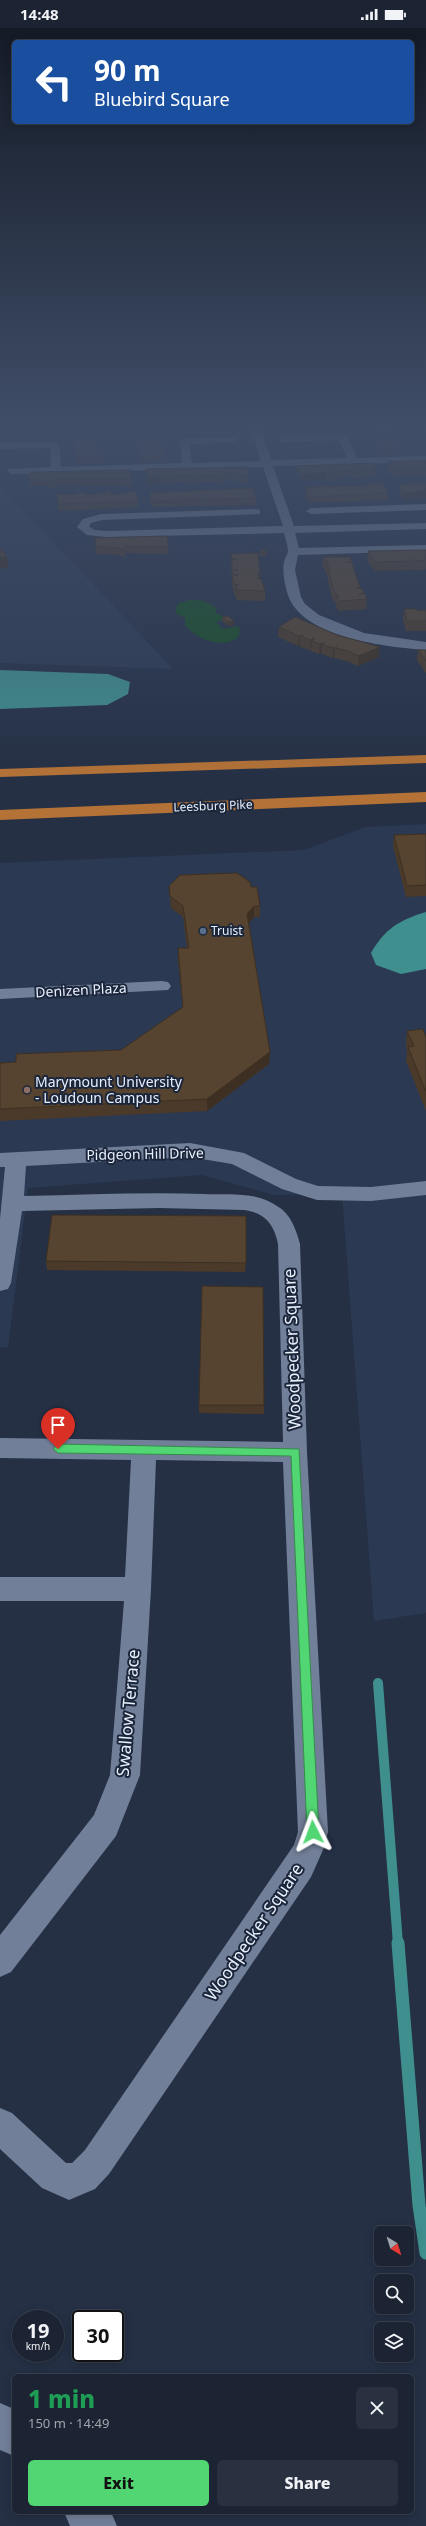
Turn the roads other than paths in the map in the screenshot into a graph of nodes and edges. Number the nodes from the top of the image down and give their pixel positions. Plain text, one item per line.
1 (293, 547) edge
2 (426, 548) edge
3 (294, 552) junction
4 (426, 646) edge
5 (426, 759) edge
6 (0, 773) edge
7 (426, 797) edge
8 (0, 815) edge
9 (162, 986) dead end
10 (0, 994) edge
11 (8, 1159) edge
12 (426, 1188) edge
13 (13, 1204) junction
14 (0, 1283) edge
15 (0, 1448) edge
16 (144, 1450) junction
17 (295, 1452) junction
18 (0, 1589) edge
19 (138, 1589) junction
20 (0, 1961) edge
21 (0, 2125) edge
22 (0, 2422) edge
23 (12, 2435) edge
24 (86, 2514) edge
25 (97, 2526) edge

1 - 3 street
2 - 3 street
3 - 4 street
5 - 6 highway
7 - 8 highway, Leesburg Pike
9 - 10 street, Denizen Plaza
11 - 12 street, Pidgeon Hill Drive
11 - 13 street
13 - 14 street
13 - 17 street, Woodpecker Square
15 - 16 street
16 - 17 street
16 - 19 street, Swallow Terrace
17 - 21 street, Woodpecker Square
18 - 19 street
19 - 20 street, Swallow Terrace
22 - 23 street
24 - 25 street

